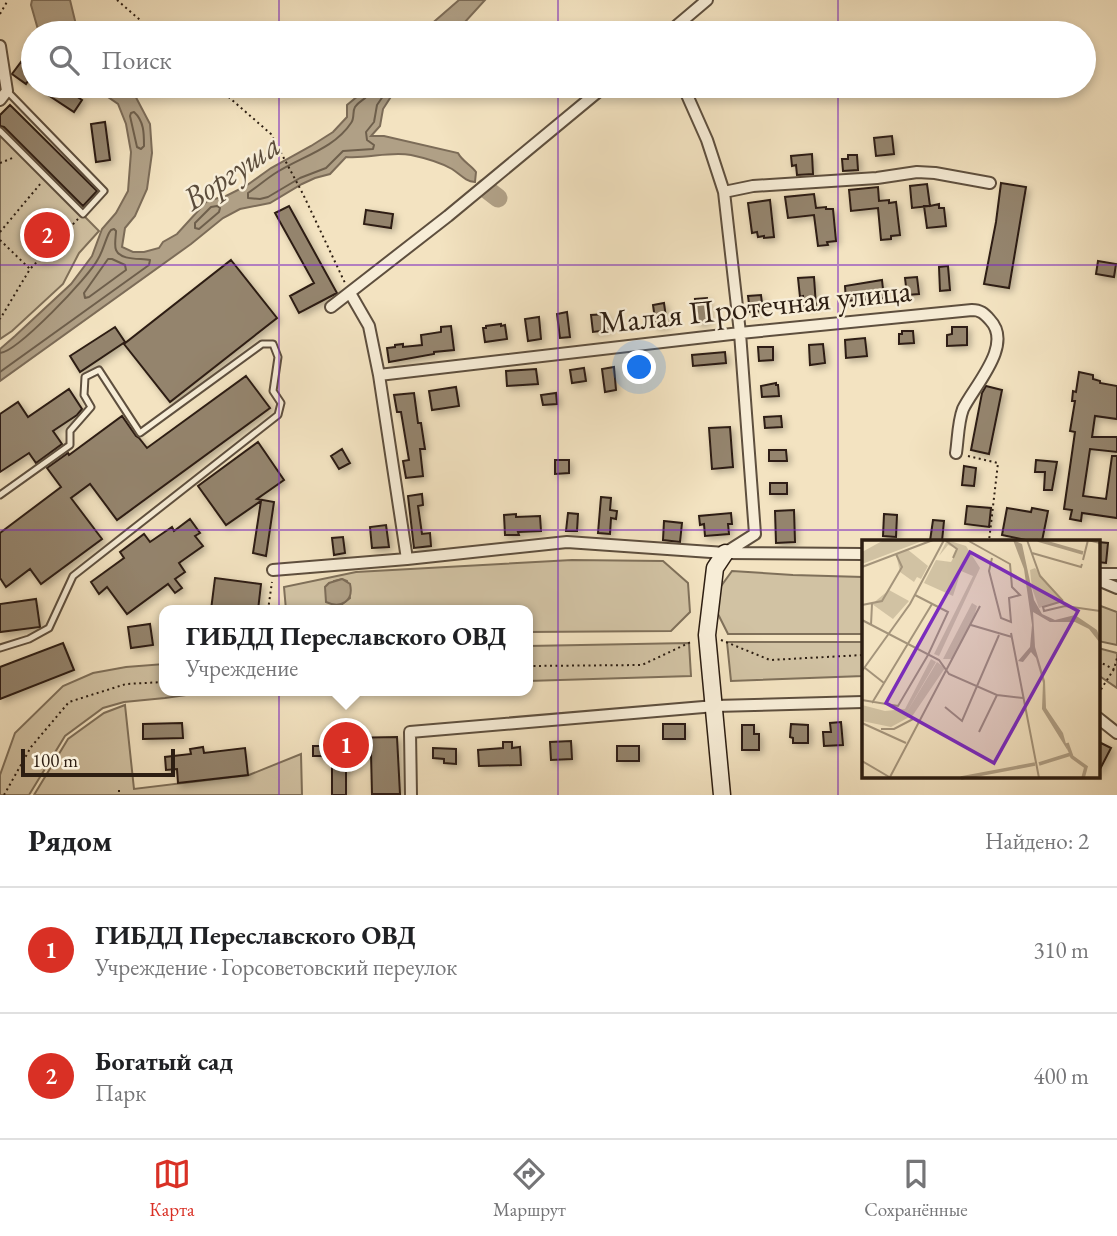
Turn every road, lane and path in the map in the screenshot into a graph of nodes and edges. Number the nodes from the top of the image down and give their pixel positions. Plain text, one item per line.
1 (8, 0) edge
2 (117, 0) edge
3 (707, 0) edge
4 (0, 14) edge
5 (141, 21) edge
6 (682, 21) edge
7 (0, 46) edge
8 (4, 96) edge
9 (230, 98) edge
10 (591, 98) edge
11 (688, 98) edge
12 (0, 131) edge
13 (23, 154) junction
14 (0, 163) edge
15 (46, 177) junction
16 (990, 183) dead end
17 (724, 192) junction
18 (83, 214) junction
19 (0, 232) edge
20 (0, 240) edge
21 (30, 269) junction
22 (350, 293) junction
23 (331, 307) dead end
24 (0, 319) edge
25 (740, 333) junction
26 (379, 375) junction
27 (956, 453) joint
28 (0, 495) edge
29 (989, 540) edge
30 (725, 553) junction
31 (862, 554) edge
32 (407, 559) junction
33 (273, 570) joint
34 (1100, 578) edge
35 (1117, 588) edge
36 (269, 605) edge
37 (0, 648) edge
38 (1117, 658) edge
39 (1100, 662) edge
40 (1116, 670) edge
41 (159, 682) edge
42 (1100, 691) edge
43 (862, 702) edge
44 (715, 706) junction
45 (1100, 720) edge
46 (1117, 733) edge
47 (119, 790) dead end
48 (5, 795) edge
49 (119, 795) edge
50 (411, 795) edge
51 (722, 795) edge

1 - 4 path
2 - 5 path
3 - 6 street
7 - 8 street
8 - 18 lane
9 - 22 path
10 - 22 street
11 - 17 street
12 - 13 lane
13 - 14 path
13 - 15 lane
15 - 18 lane
15 - 19 path
16 - 17 street
17 - 25 street
18 - 21 path
20 - 21 path
21 - 24 path
22 - 23 street
22 - 26 street
25 - 26 street, Малая Протечная улица
25 - 27 street, Малая Протечная улица
25 - 30 street
26 - 32 street
27 - 29 path
28 - 37 lane
30 - 31 street
30 - 32 street
30 - 44 street
32 - 33 street
33 - 36 path
34 - 35 street
38 - 40 path
39 - 40 path
40 - 42 path
41 - 48 path
43 - 44 street
44 - 50 street
44 - 51 street
45 - 46 street
47 - 49 path

